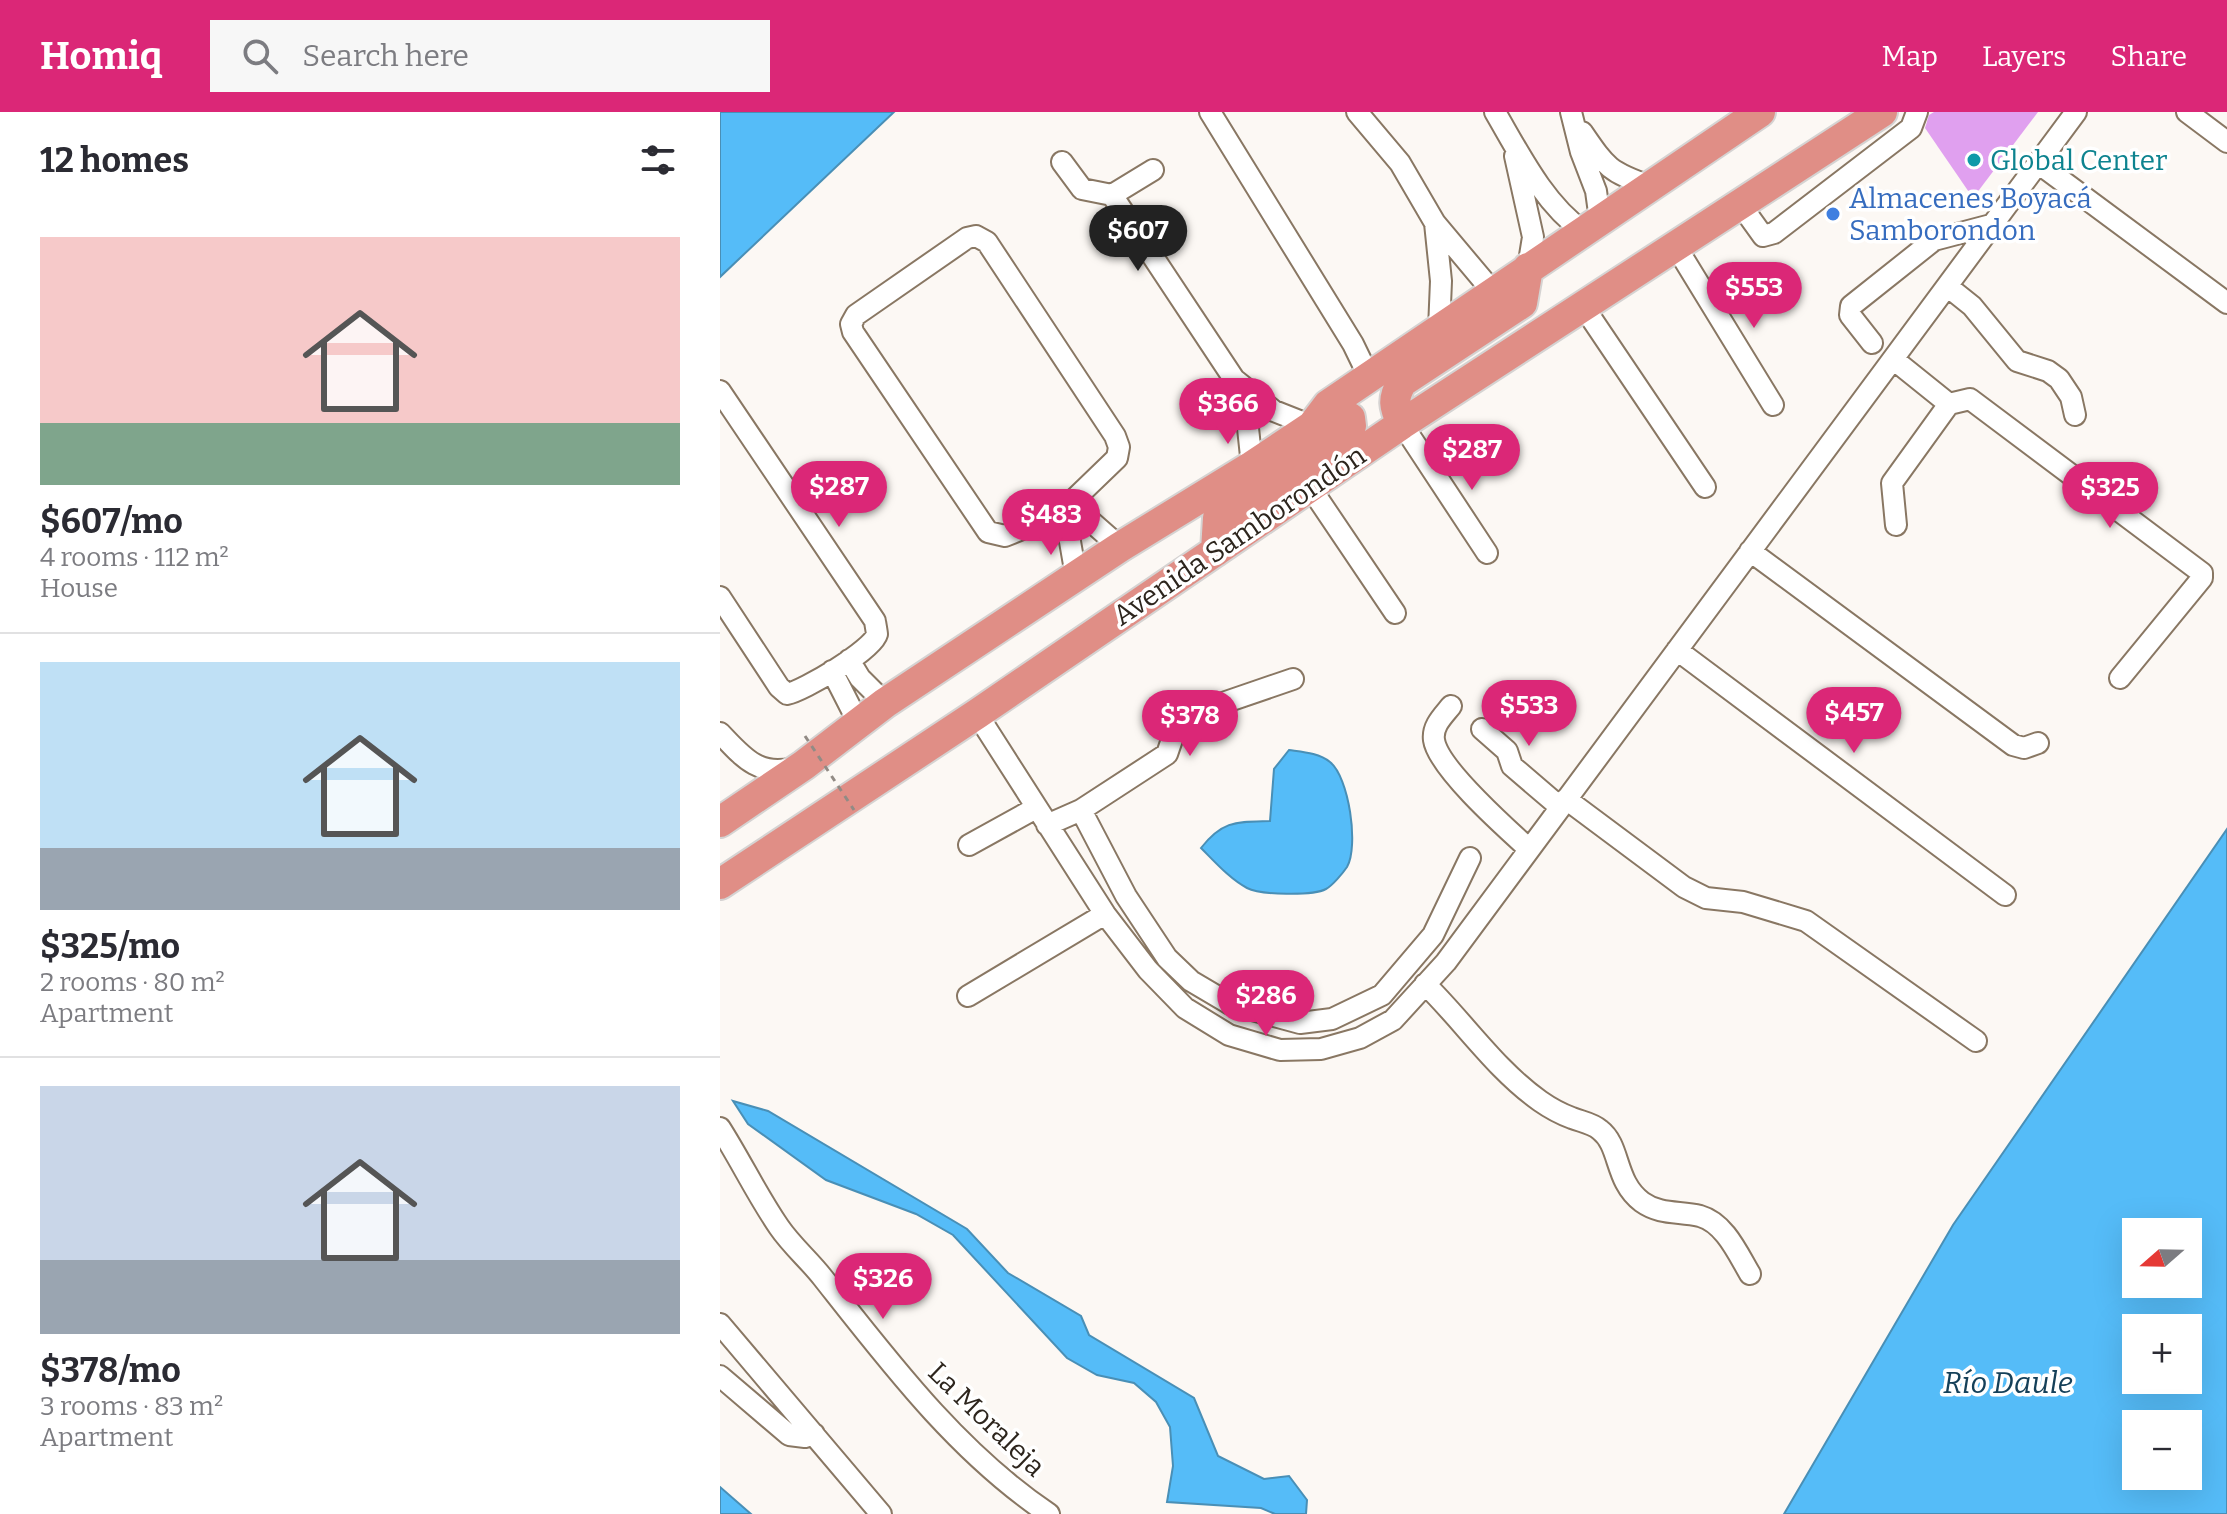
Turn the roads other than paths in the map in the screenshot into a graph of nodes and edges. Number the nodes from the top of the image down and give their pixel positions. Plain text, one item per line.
1 (1210, 112) edge
2 (1357, 112) edge
3 (1495, 112) edge
4 (1760, 112) edge
5 (1882, 112) edge
6 (1917, 112) edge
7 (2076, 112) edge
8 (2187, 112) edge
9 (1573, 117) edge
10 (1511, 141) junction
11 (2227, 142) edge
12 (1062, 162) dead end
13 (2038, 163) junction
14 (1153, 170) dead end
15 (1650, 186) junction
16 (1112, 195) junction
17 (1740, 204) junction
18 (1435, 223) junction
19 (1991, 225) junction
20 (1592, 226) junction
21 (1675, 245) junction
22 (1528, 268) junction
23 (1947, 286) junction
24 (1493, 292) junction
25 (2227, 303) edge
26 (1583, 306) junction
27 (1439, 329) junction
28 (1872, 343) dead end
29 (1893, 359) junction
30 (1369, 377) junction
31 (1234, 379) junction
32 (720, 391) edge
33 (1949, 404) junction
34 (1773, 405) dead end
35 (2075, 415) dead end
36 (1320, 416) junction
37 (1402, 424) junction
38 (1252, 466) junction
39 (1310, 487) junction
40 (1705, 487) dead end
41 (1075, 501) junction
42 (1059, 514) junction
43 (1896, 525) dead end
44 (1120, 547) junction
45 (1216, 551) junction
46 (1750, 551) junction
47 (1487, 553) dead end
48 (1076, 576) junction
49 (720, 597) edge
50 (1395, 613) dead end
51 (1677, 650) junction
52 (840, 665) junction
53 (2120, 678) dead end
54 (1293, 679) dead end
55 (885, 703) junction
56 (1451, 706) dead end
57 (977, 714) junction
58 (858, 722) junction
59 (1482, 729) dead end
60 (720, 733) edge
61 (2038, 743) dead end
62 (805, 750) junction
63 (1563, 803) junction
64 (1081, 810) junction
65 (1042, 816) junction
66 (720, 822) edge
67 (969, 845) dead end
68 (1529, 849) junction
69 (1470, 858) dead end
70 (720, 884) edge
71 (2005, 895) dead end
72 (1105, 914) junction
73 (1425, 984) junction
74 (968, 996) dead end
75 (1976, 1041) dead end
76 (720, 1128) edge
77 (1750, 1274) dead end
78 (720, 1324) edge
79 (720, 1376) edge
80 (814, 1434) junction
81 (881, 1514) edge
82 (1049, 1514) edge

1 - 30 street
2 - 18 street
3 - 10 street
4 - 15 highway, Avenida Samborondón
5 - 17 highway, Avenida Samborondón
6 - 17 street
7 - 13 street
8 - 11 street
9 - 15 street
9 - 20 street
10 - 20 street
10 - 22 street
12 - 16 street
13 - 19 street
13 - 25 street
14 - 16 street
15 - 20 highway, Avenida Samborondón
16 - 31 street
17 - 21 highway, Avenida Samborondón
18 - 24 street
18 - 27 street
19 - 23 street
19 - 28 street
20 - 22 highway, Avenida Samborondón
21 - 26 highway, Avenida Samborondón
21 - 34 street
22 - 24 highway, Avenida Samborondón
22 - 37 highway
23 - 29 street
23 - 35 street
24 - 27 highway, Avenida Samborondón
26 - 37 highway, Avenida Samborondón
26 - 40 street
27 - 30 highway, Avenida Samborondón
29 - 33 street
29 - 46 street
30 - 36 highway, Avenida Samborondón
31 - 36 street
31 - 38 street
32 - 52 street
33 - 43 street
33 - 53 street
36 - 38 highway, Avenida Samborondón
36 - 45 highway
37 - 39 highway, Avenida Samborondón
37 - 47 street
38 - 44 highway, Avenida Samborondón
39 - 45 highway, Avenida Samborondón
39 - 50 street
41 - 42 street
41 - 42 street
41 - 44 street
42 - 48 street
44 - 48 highway, Avenida Samborondón
45 - 57 highway, Avenida Samborondón
46 - 51 street
46 - 61 street
48 - 55 highway, Avenida Samborondón
49 - 52 street
51 - 63 street
51 - 71 street
52 - 55 street
52 - 58 street
54 - 64 street
55 - 58 highway, Avenida Samborondón
56 - 68 street
57 - 65 street
57 - 70 highway, Avenida Samborondón
58 - 62 highway, Avenida Samborondón
59 - 63 street
60 - 62 street
62 - 66 highway, Avenida Samborondón
63 - 68 street
63 - 75 street
64 - 65 street
64 - 69 street
65 - 67 street
65 - 72 street
68 - 73 street
72 - 73 street
72 - 74 street
73 - 77 street
76 - 82 street, La Moraleja
78 - 80 street
79 - 80 street
80 - 81 street

